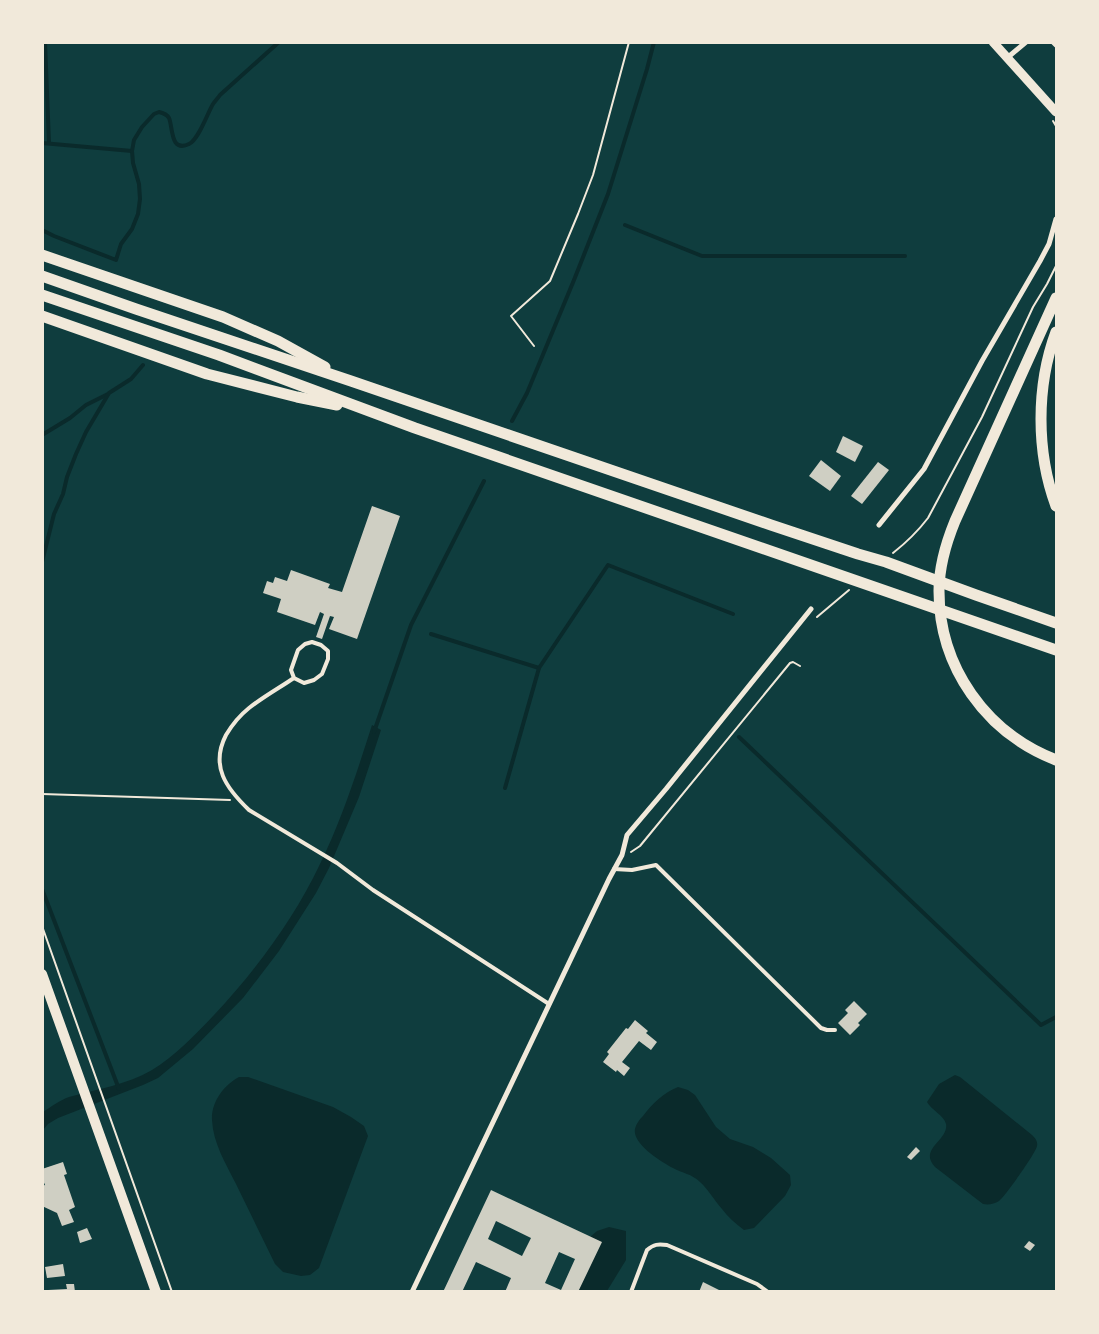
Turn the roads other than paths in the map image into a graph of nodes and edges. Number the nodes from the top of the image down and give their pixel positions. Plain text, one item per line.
1 (993, 42) edge
2 (1026, 42) edge
3 (1054, 42) edge
4 (1056, 46) edge
5 (1007, 58) junction
6 (1045, 98) junction
7 (1056, 106) edge
8 (1056, 112) edge
9 (1056, 219) edge
10 (42, 255) edge
11 (42, 276) edge
12 (42, 295) edge
13 (1056, 298) edge
14 (42, 316) edge
15 (1056, 332) edge
16 (351, 381) junction
17 (369, 411) junction
18 (1056, 506) edge
19 (879, 525) dead end
20 (811, 609) dead end
21 (1056, 623) edge
22 (1056, 650) edge
23 (294, 678) junction
24 (1056, 760) edge
25 (614, 869) junction
26 (42, 974) edge
27 (549, 1004) junction
28 (835, 1030) dead end
29 (156, 1292) edge
30 (412, 1292) edge
31 (631, 1292) edge
32 (768, 1292) edge

1 - 5 street
2 - 5 street
3 - 4 street
5 - 6 street
6 - 7 street
6 - 8 street
9 - 19 street
10 - 16 highway
11 - 16 highway
12 - 17 highway
13 - 24 highway
14 - 17 highway
15 - 18 highway
16 - 21 highway
17 - 22 highway
20 - 25 street
23 - 23 lane
23 - 27 lane
25 - 27 street
25 - 28 lane
26 - 29 main road
27 - 30 street
31 - 32 lane

